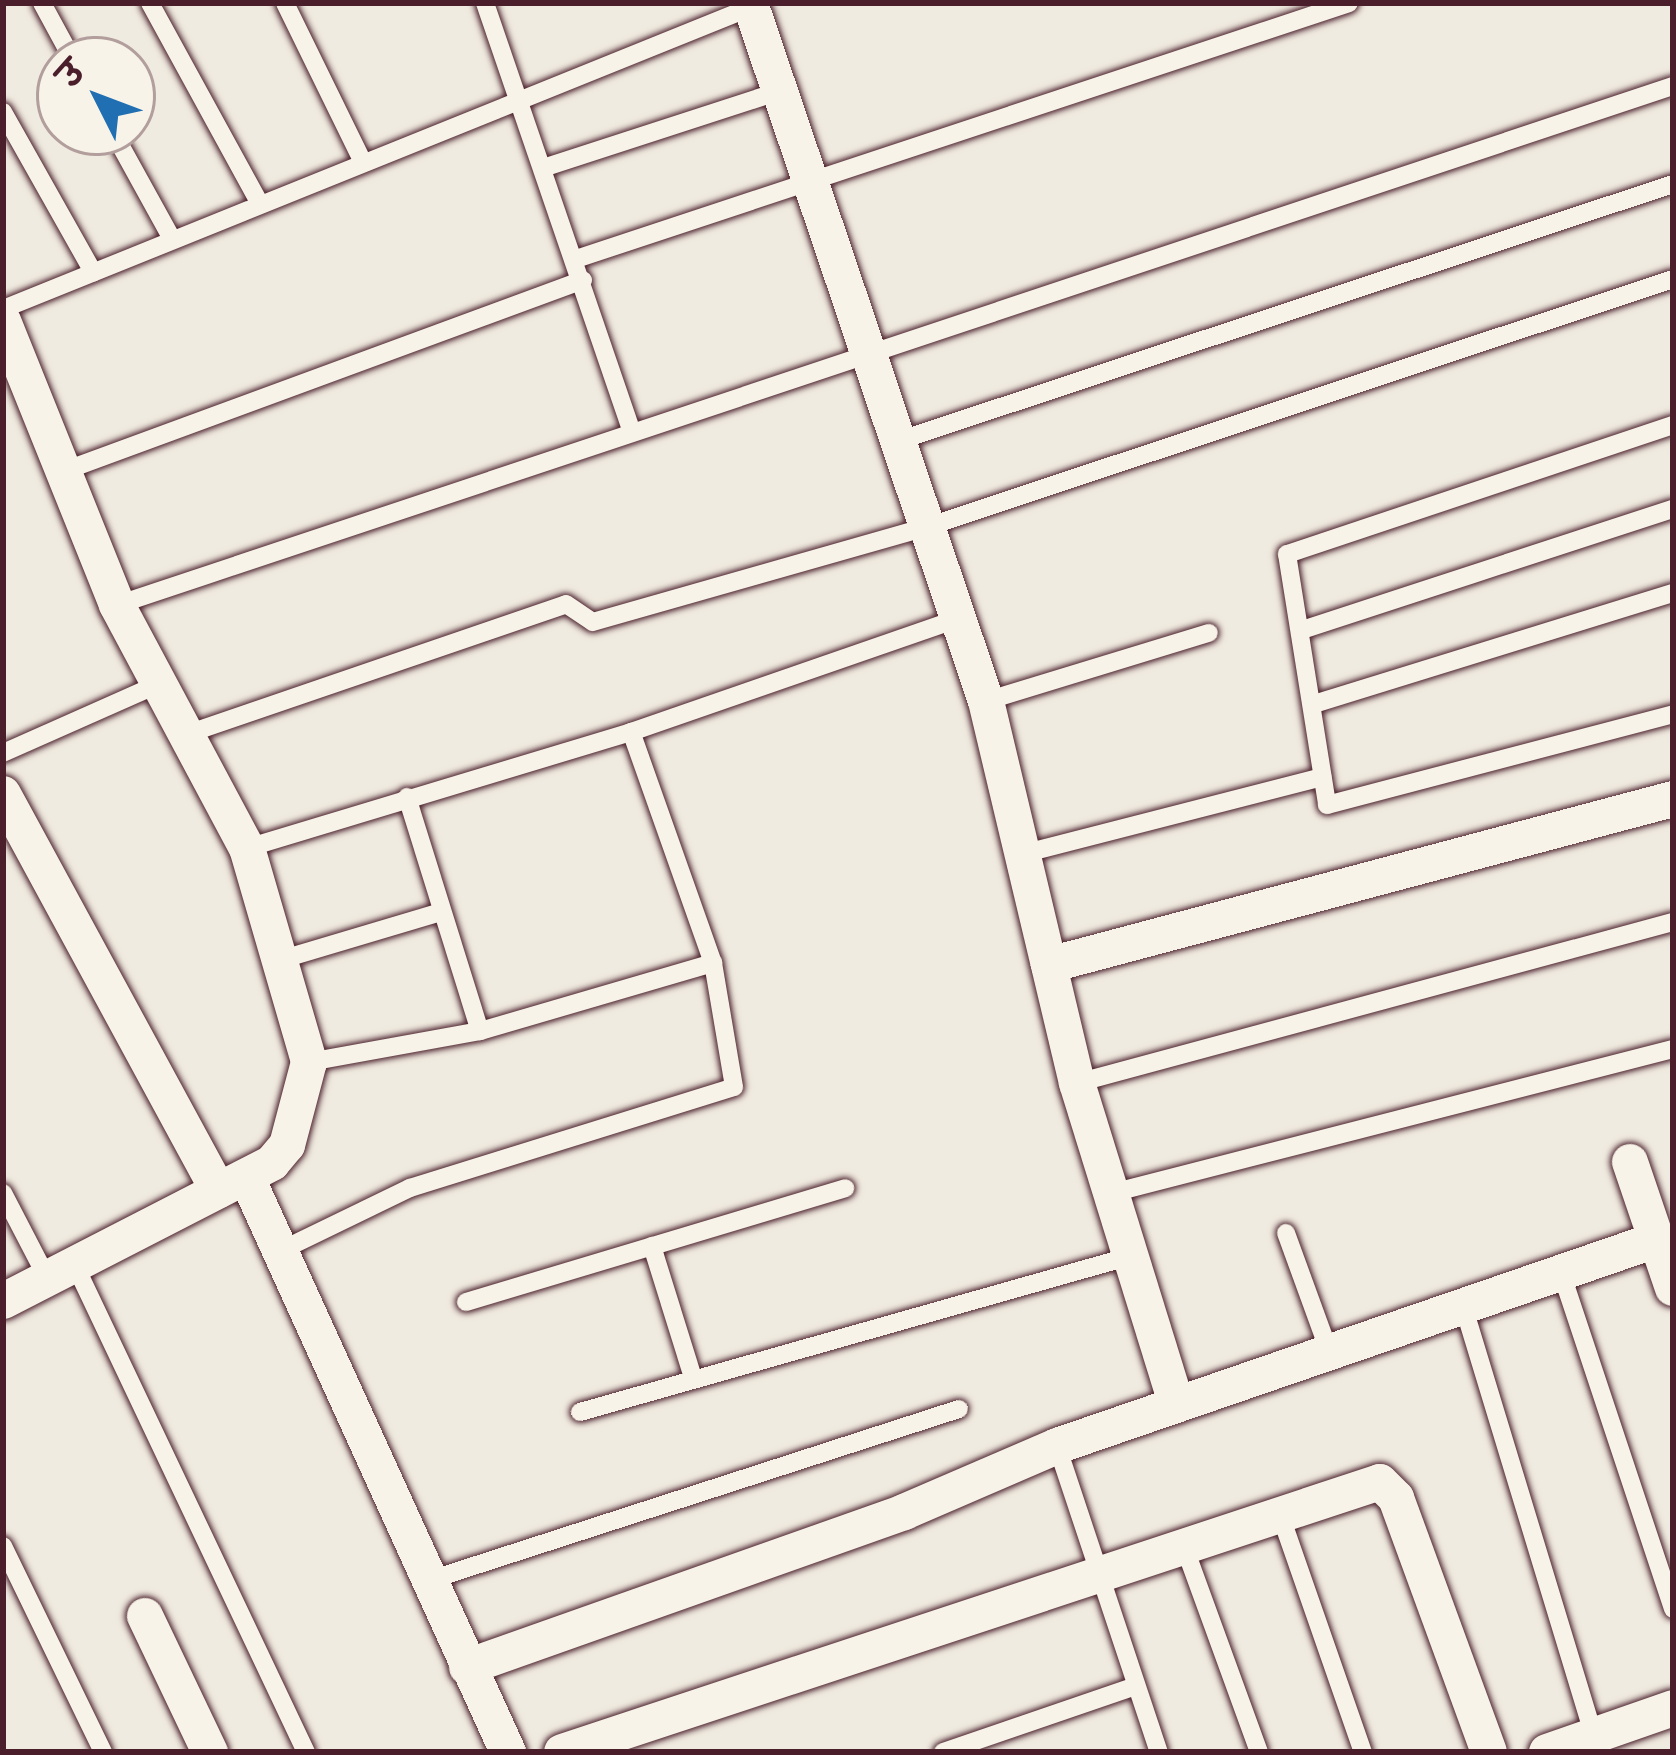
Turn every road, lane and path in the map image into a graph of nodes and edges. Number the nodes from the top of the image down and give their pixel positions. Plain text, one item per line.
1 (42, 3) edge
2 (150, 3) edge
3 (285, 3) edge
4 (484, 3) edge
5 (1349, 3) edge
6 (755, 4) edge
7 (60, 36) edge
8 (1673, 86) edge
9 (780, 91) junction
10 (524, 97) junction
11 (3, 112) edge
12 (126, 156) edge
13 (363, 162) junction
14 (546, 167) junction
15 (809, 179) junction
16 (1673, 184) edge
17 (260, 204) junction
18 (172, 239) junction
19 (576, 259) junction
20 (93, 272) junction
21 (1673, 279) edge
22 (583, 280) junction
23 (3, 309) edge
24 (3, 321) edge
25 (868, 352) junction
26 (1673, 424) edge
27 (631, 429) junction
28 (898, 441) junction
29 (64, 471) junction
30 (1673, 509) edge
31 (927, 527) junction
32 (1673, 593) edge
33 (117, 605) junction
34 (958, 619) junction
35 (1302, 630) junction
36 (1209, 633) dead end
37 (159, 684) junction
38 (986, 701) junction
39 (1314, 704) junction
40 (1673, 714) edge
41 (193, 732) junction
42 (631, 732) junction
43 (3, 753) edge
44 (1322, 777) junction
45 (3, 794) edge
46 (407, 797) junction
47 (1673, 799) edge
48 (248, 848) junction
49 (1026, 853) junction
50 (441, 912) junction
51 (1673, 922) edge
52 (283, 959) junction
53 (713, 963) junction
54 (1049, 965) junction
55 (479, 1031) junction
56 (1673, 1049) edge
57 (309, 1062) junction
58 (1077, 1083) junction
59 (1630, 1162) dead end
60 (232, 1184) junction
61 (845, 1188) dead end
62 (3, 1192) edge
63 (1112, 1193) junction
64 (1286, 1233) dead end
65 (1656, 1240) junction
66 (652, 1246) junction
67 (276, 1253) junction
68 (1132, 1256) junction
69 (60, 1271) junction
70 (1561, 1272) junction
71 (1673, 1288) edge
72 (3, 1301) edge
73 (466, 1302) dead end
74 (1463, 1305) junction
75 (1329, 1351) junction
76 (693, 1378) junction
77 (1176, 1403) junction
78 (959, 1409) dead end
79 (580, 1412) dead end
80 (1057, 1446) junction
81 (1280, 1514) junction
82 (3, 1546) edge
83 (1184, 1546) junction
84 (1096, 1575) junction
85 (427, 1581) junction
86 (1673, 1609) edge
87 (145, 1616) dead end
88 (467, 1666) junction
89 (1136, 1686) junction
90 (1673, 1708) edge
91 (1596, 1744) edge
92 (103, 1752) edge
93 (210, 1752) edge
94 (307, 1752) edge
95 (508, 1752) edge
96 (562, 1752) edge
97 (943, 1752) edge
98 (1159, 1752) edge
99 (1259, 1752) edge
100 (1364, 1752) edge
101 (1489, 1752) edge
102 (1547, 1752) edge

1 - 7 lane
2 - 17 lane
3 - 13 lane
4 - 10 lane
5 - 15 lane
6 - 9 street
6 - 10 lane
8 - 25 lane
9 - 14 lane
9 - 15 street
10 - 13 lane
10 - 14 lane
11 - 20 lane
12 - 18 lane
13 - 17 lane
14 - 19 lane
15 - 19 lane
15 - 25 street
16 - 28 lane
17 - 18 lane
18 - 20 lane
19 - 22 lane
20 - 23 lane
21 - 31 lane
22 - 27 lane
22 - 29 lane
24 - 29 street
25 - 27 lane
25 - 28 street
26 - 35 lane
27 - 33 lane
28 - 31 street
29 - 33 street
30 - 35 lane
31 - 34 street
31 - 41 lane
32 - 39 lane
33 - 37 street
34 - 38 street
34 - 42 lane
35 - 39 lane
36 - 38 lane
37 - 41 street
37 - 43 lane
38 - 49 street
39 - 44 lane
40 - 44 lane
41 - 48 street
42 - 46 lane
42 - 53 lane
44 - 49 lane
45 - 60 street
46 - 48 lane
46 - 50 lane
47 - 54 street
48 - 52 street
49 - 54 street
50 - 52 lane
50 - 55 lane
51 - 58 lane
52 - 57 street
53 - 55 lane
53 - 67 lane
54 - 58 street
55 - 57 lane
56 - 63 lane
57 - 60 street
58 - 63 street
59 - 65 street
60 - 67 street
60 - 69 street
61 - 66 lane
62 - 69 lane
63 - 68 street
64 - 75 lane
65 - 70 street
65 - 71 street
66 - 73 lane
66 - 76 lane
67 - 85 street
68 - 76 lane
68 - 77 street
69 - 72 street
69 - 94 lane
70 - 74 street
70 - 86 lane
74 - 75 street
74 - 91 lane
75 - 77 street
76 - 79 lane
77 - 80 street
78 - 85 lane
80 - 84 lane
80 - 88 street
81 - 83 street
81 - 100 lane
81 - 101 street
82 - 92 lane
83 - 84 street
83 - 99 lane
84 - 89 lane
84 - 96 street
85 - 88 street
87 - 93 street
88 - 95 street
89 - 97 lane
89 - 98 lane
90 - 91 street
91 - 102 street

